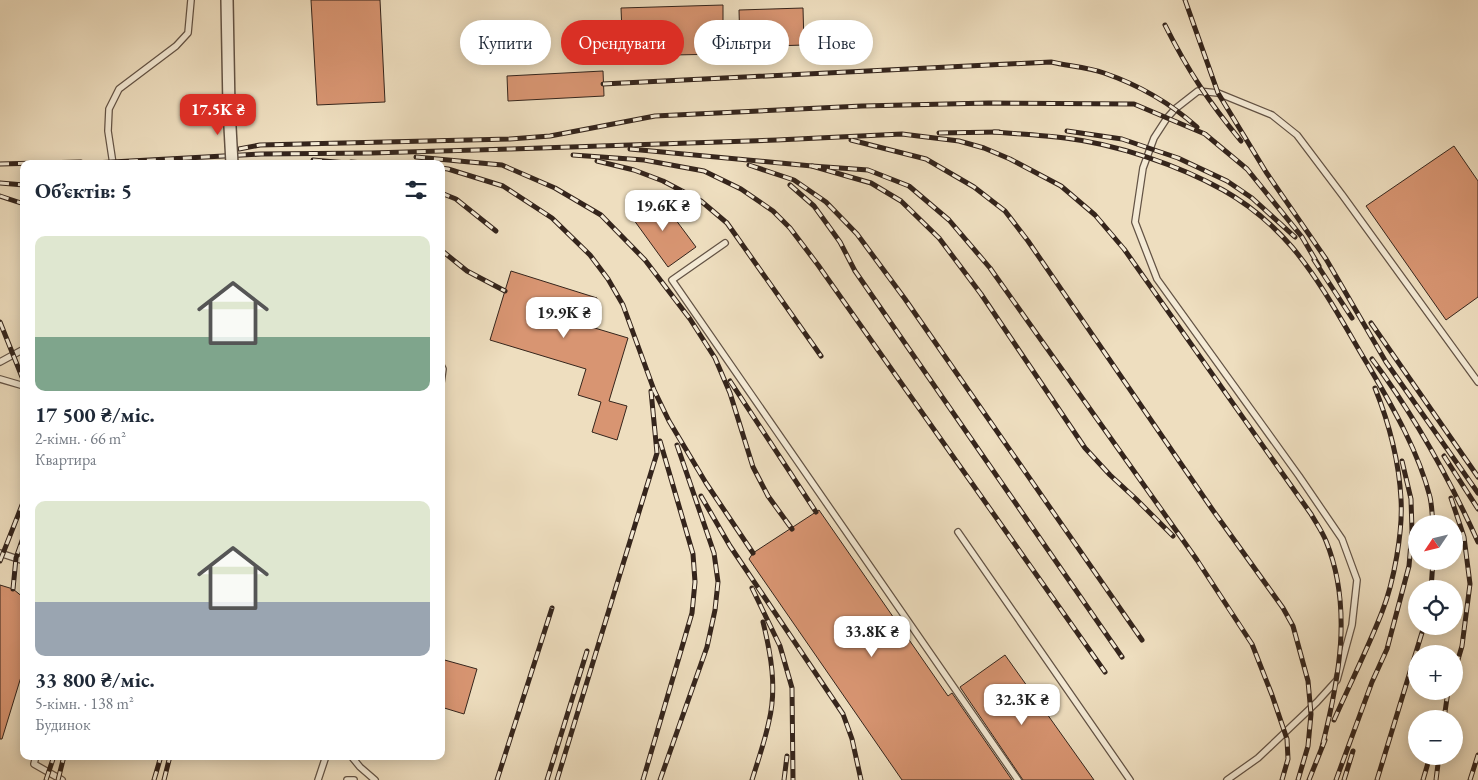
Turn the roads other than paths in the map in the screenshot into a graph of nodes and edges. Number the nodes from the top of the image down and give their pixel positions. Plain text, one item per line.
1 (191, 0) edge
2 (227, 0) edge
3 (113, 160) edge
4 (232, 160) edge
5 (725, 243) dead end
6 (20, 351) edge
7 (0, 362) edge
8 (0, 379) edge
9 (1478, 382) edge
10 (20, 385) edge
11 (958, 532) dead end
12 (0, 553) edge
13 (20, 560) edge
14 (35, 760) edge
15 (325, 760) edge
16 (354, 760) edge
17 (62, 780) edge
18 (318, 780) edge
19 (348, 780) edge
20 (354, 780) edge
21 (375, 780) edge
22 (1018, 780) edge
23 (1130, 780) edge
24 (1226, 780) edge

1 - 3 lane
2 - 4 street, bridge
5 - 22 lane
6 - 7 lane
8 - 10 lane
9 - 24 lane
11 - 23 lane
12 - 13 lane
14 - 17 lane
15 - 18 lane
16 - 21 lane
19 - 20 lane

